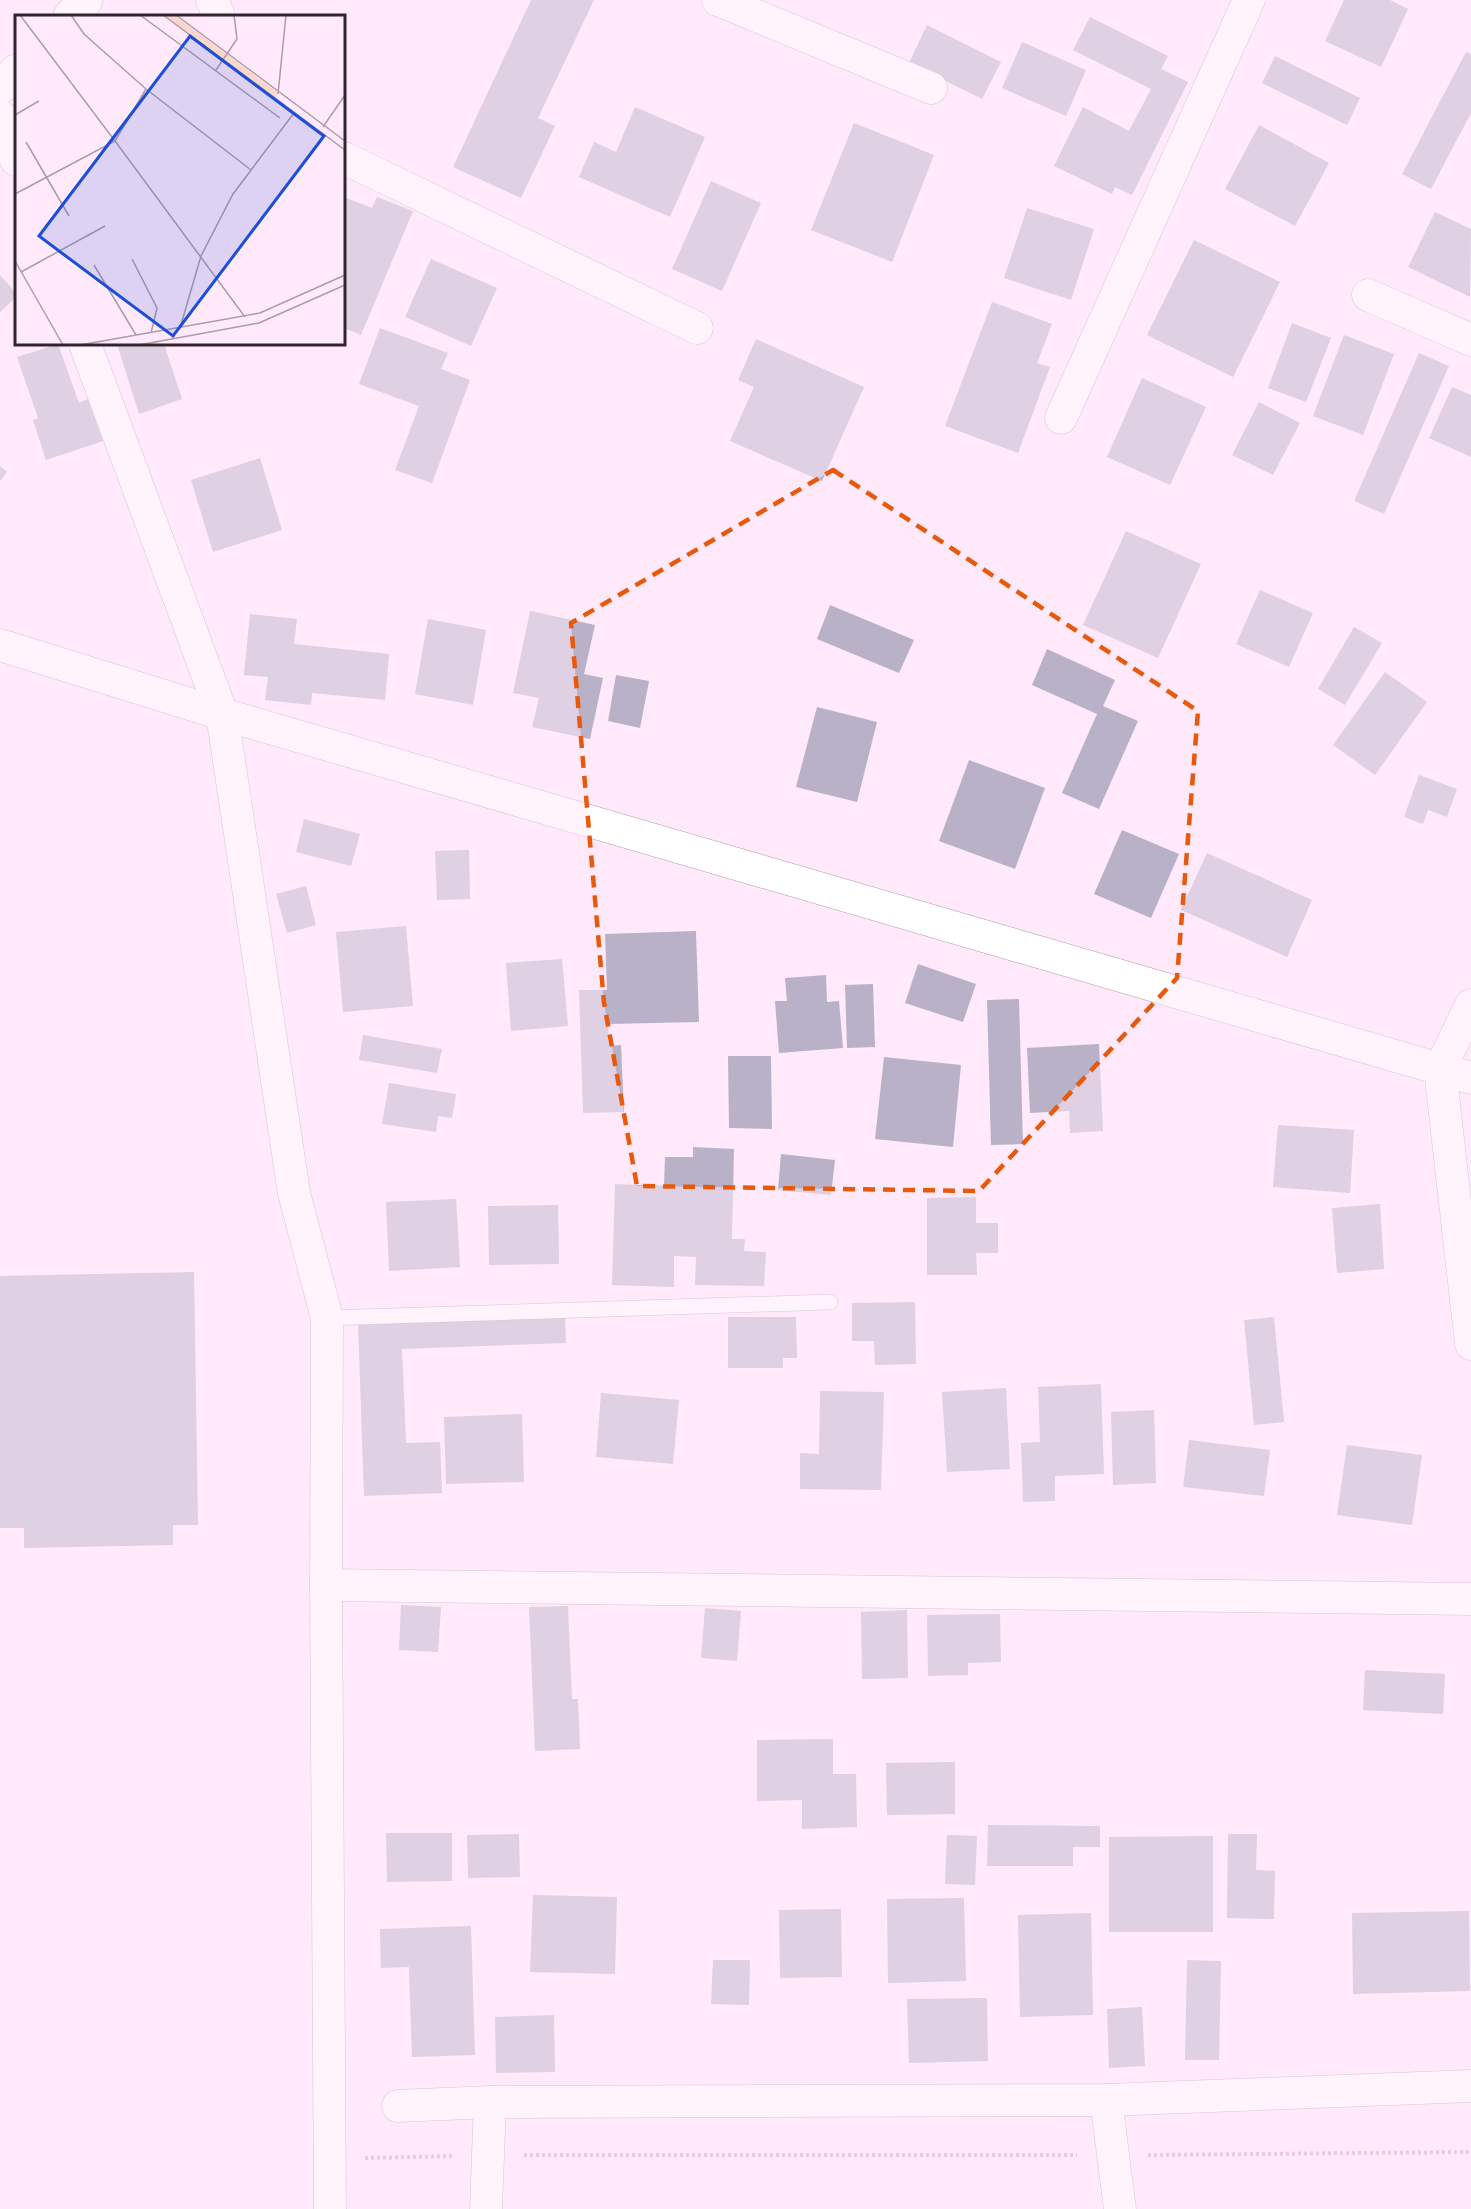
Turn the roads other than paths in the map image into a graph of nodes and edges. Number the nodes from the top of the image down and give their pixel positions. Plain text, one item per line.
1 (86, 0) edge
2 (212, 0) edge
3 (718, 0) edge
4 (1249, 0) edge
5 (71, 15) edge
6 (219, 15) edge
7 (15, 72) edge
8 (0, 88) edge
9 (931, 88) dead end
10 (0, 116) edge
11 (15, 157) edge
12 (345, 158) edge
13 (1368, 295) dead end
14 (698, 328) dead end
15 (1471, 340) edge
16 (85, 345) edge
17 (1061, 418) dead end
18 (0, 645) edge
19 (222, 714) junction
20 (1471, 1005) edge
21 (1440, 1069) junction
22 (1471, 1078) edge
23 (830, 1302) dead end
24 (327, 1318) junction
25 (1471, 1344) edge
26 (326, 1585) junction
27 (1471, 1599) edge
28 (1471, 2086) edge
29 (1106, 2100) junction
30 (490, 2102) junction
31 (398, 2106) dead end
32 (330, 2209) edge
33 (486, 2209) edge
34 (1120, 2209) edge

1 - 5 street
2 - 6 street
3 - 9 street
4 - 17 street
7 - 8 street
10 - 11 street
12 - 14 street
13 - 15 street
16 - 19 street
18 - 19 street
19 - 21 street
19 - 24 street
20 - 21 street
21 - 22 street
21 - 25 street
23 - 24 lane
24 - 26 street
26 - 27 street
26 - 32 street
28 - 29 street
29 - 30 street
29 - 34 street
30 - 31 street
30 - 33 street

